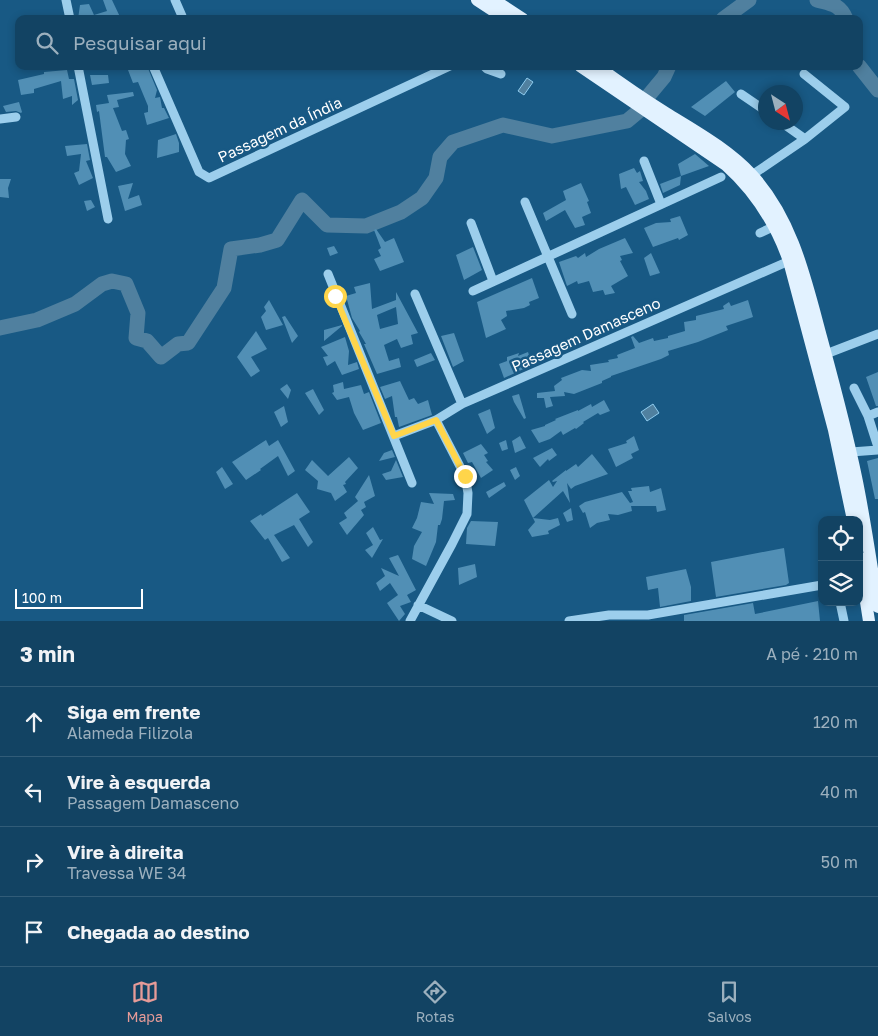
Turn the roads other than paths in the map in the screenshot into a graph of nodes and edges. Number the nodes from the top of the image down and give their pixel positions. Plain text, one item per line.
1 (66, 0) edge
2 (175, 0) edge
3 (477, 0) edge
4 (494, 0) edge
5 (69, 15) edge
6 (182, 15) edge
7 (500, 15) edge
8 (517, 15) edge
9 (79, 70) edge
10 (155, 70) edge
11 (441, 70) edge
12 (487, 70) edge
13 (587, 70) edge
14 (602, 70) edge
15 (501, 74) dead end
16 (804, 74) dead end
17 (742, 94) dead end
18 (635, 99) junction
19 (758, 106) edge
20 (653, 111) junction
21 (16, 117) dead end
22 (0, 119) edge
23 (792, 130) edge
24 (805, 139) junction
25 (644, 162) dead end
26 (752, 175) junction
27 (721, 177) dead end
28 (525, 202) dead end
29 (661, 204) junction
30 (108, 219) dead end
31 (471, 223) dead end
32 (775, 226) junction
33 (760, 233) dead end
34 (548, 255) junction
35 (789, 261) junction
36 (328, 274) dead end
37 (493, 281) junction
38 (473, 291) dead end
39 (415, 294) dead end
40 (572, 314) dead end
41 (878, 334) edge
42 (826, 354) junction
43 (854, 388) dead end
44 (462, 404) junction
45 (878, 412) edge
46 (868, 416) junction
47 (436, 420) junction
48 (394, 436) junction
49 (878, 448) edge
50 (851, 452) junction
51 (412, 483) dead end
52 (852, 516) edge
53 (818, 586) edge
54 (863, 589) edge
55 (418, 605) junction
56 (841, 606) edge
57 (878, 607) edge
58 (410, 621) edge
59 (452, 621) edge
60 (569, 621) edge
61 (844, 621) edge
62 (869, 621) edge

1 - 5 street
2 - 6 street
3 - 7 main road
4 - 8 main road
9 - 30 street
10 - 11 street, Passagem da Índia
12 - 15 street
13 - 18 main road
14 - 18 main road
16 - 24 street
17 - 19 street
18 - 20 main road
20 - 26 main road
20 - 32 main road
21 - 22 street
23 - 24 street
24 - 26 street
25 - 29 street
26 - 42 main road
27 - 29 street
28 - 34 street
29 - 34 street
31 - 37 street
32 - 33 street
32 - 35 main road
34 - 37 street
34 - 40 street
35 - 44 street, Passagem Damasceno
35 - 52 main road
36 - 48 street
37 - 38 street
39 - 44 street
41 - 42 street
42 - 50 main road
43 - 46 street
44 - 47 street, Passagem Damasceno
45 - 46 street
46 - 49 street
47 - 48 street, Passagem Damasceno
47 - 55 street
48 - 51 street
49 - 50 street
50 - 57 main road
53 - 60 street
54 - 62 main road
55 - 58 street
55 - 59 street
56 - 61 street

